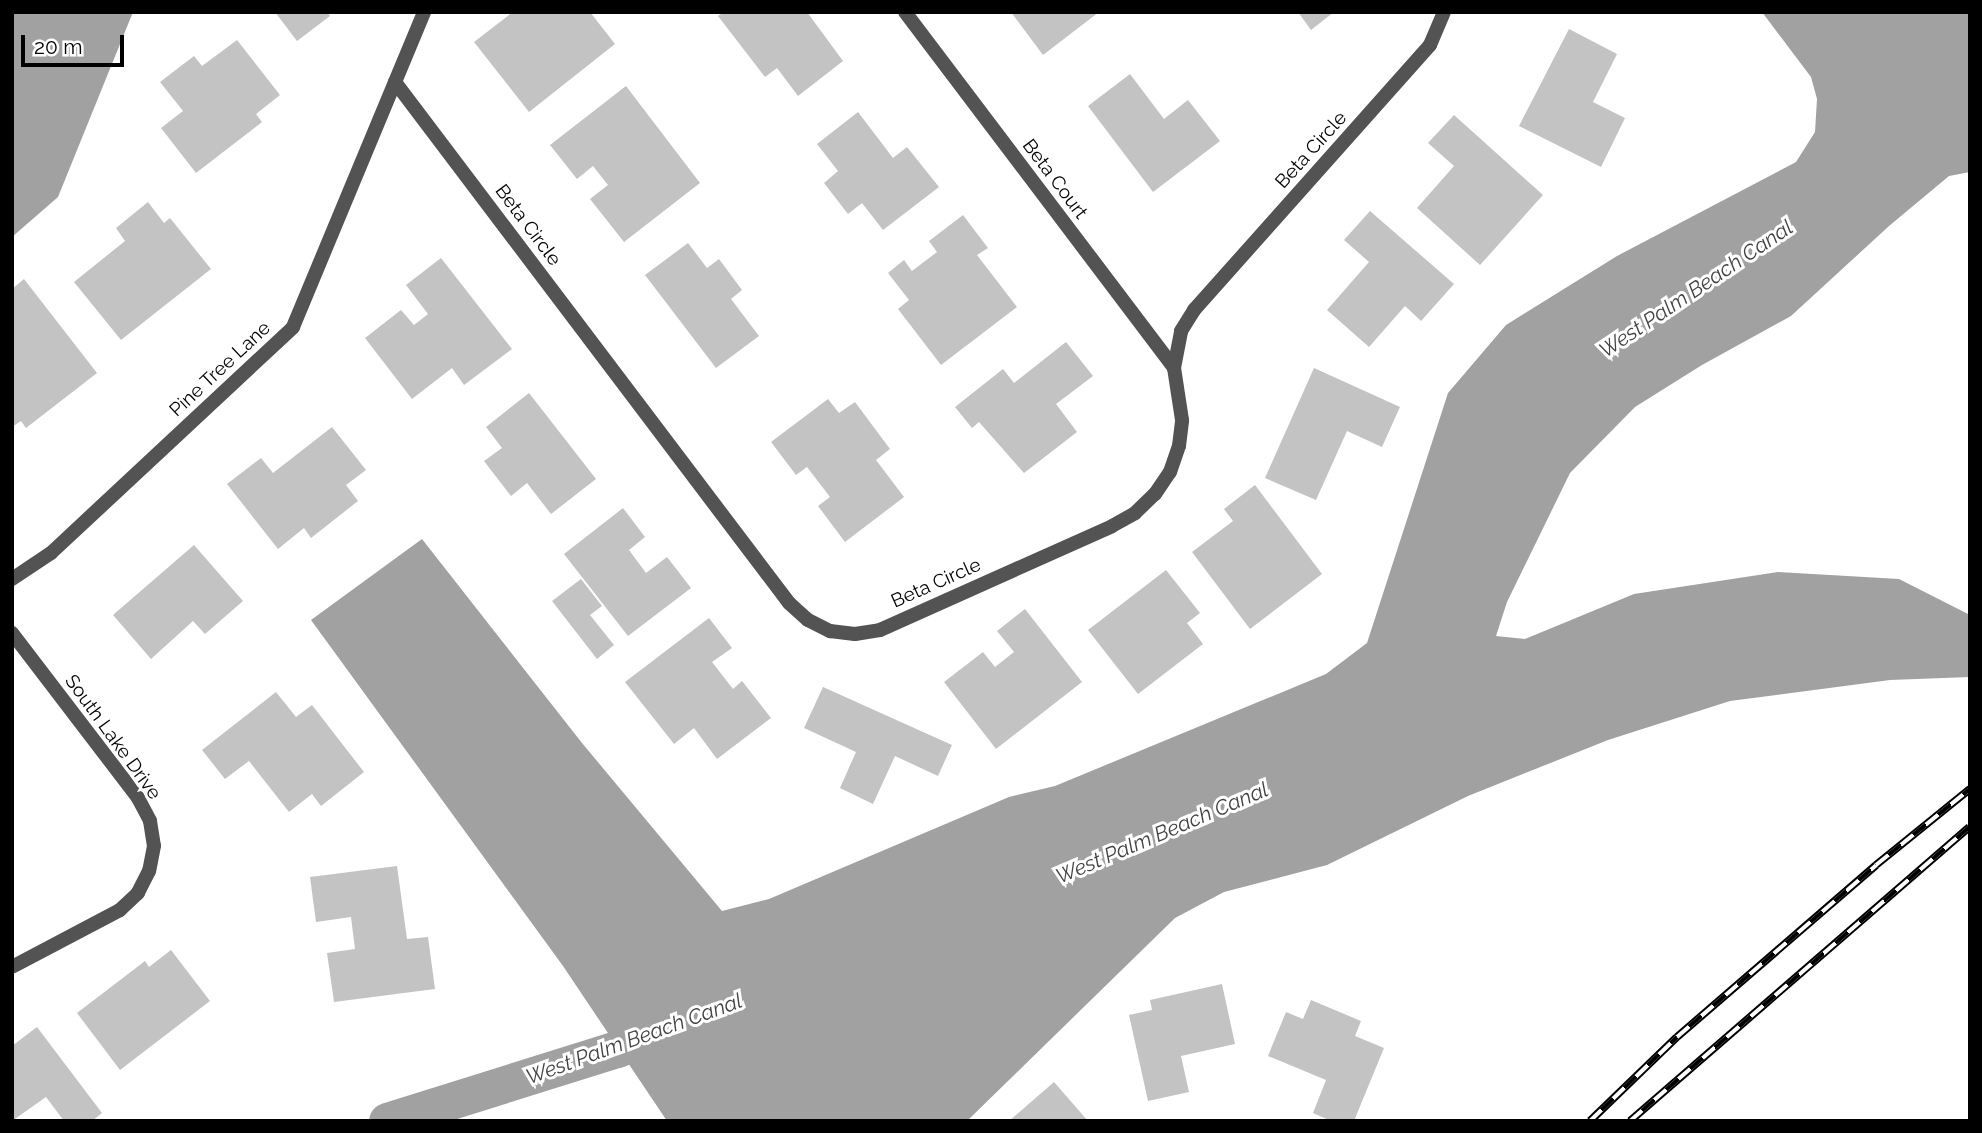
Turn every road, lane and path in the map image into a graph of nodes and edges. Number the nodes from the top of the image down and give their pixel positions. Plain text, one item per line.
1 (424, 12) edge
2 (905, 12) edge
3 (1444, 12) edge
4 (395, 82) junction
5 (1174, 369) junction
6 (12, 579) edge
7 (12, 633) edge
8 (12, 967) edge

1 - 4 street, Pine Tree Lane
2 - 5 street, Beta Court
3 - 5 street, Beta Circle
4 - 5 street, Beta Circle
4 - 6 street, Pine Tree Lane
7 - 8 street, South Lake Drive

